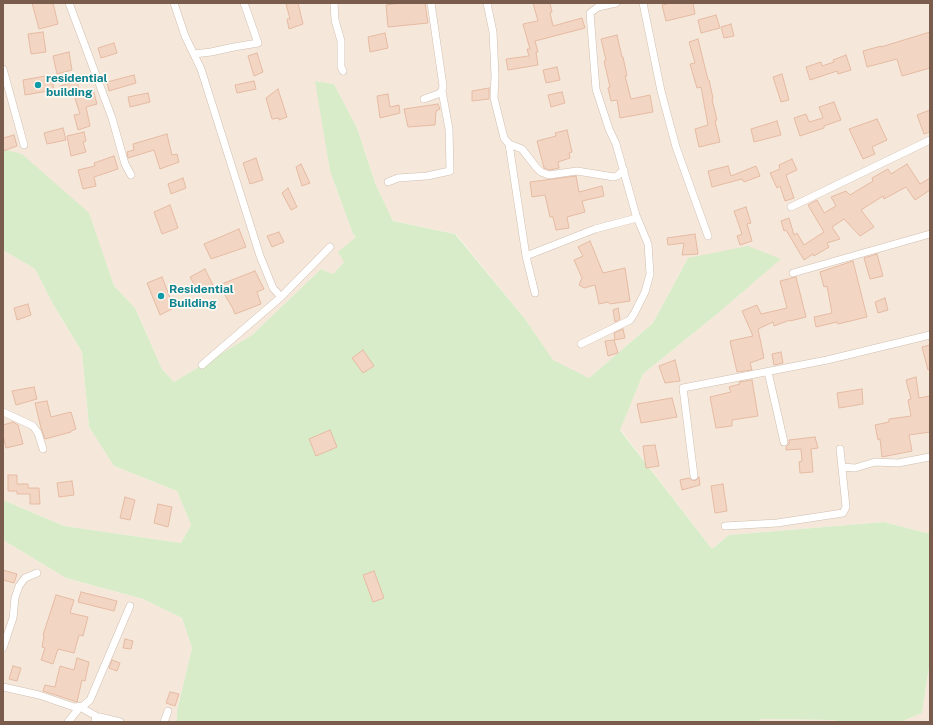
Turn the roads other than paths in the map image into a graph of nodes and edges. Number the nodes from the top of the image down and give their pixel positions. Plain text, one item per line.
1 (69, 3) edge
2 (174, 3) edge
3 (244, 3) edge
4 (334, 3) edge
5 (430, 3) edge
6 (487, 3) edge
7 (616, 3) edge
8 (642, 3) edge
9 (194, 54) junction
10 (3, 69) edge
11 (343, 71) dead end
12 (442, 90) junction
13 (424, 99) dead end
14 (930, 140) edge
15 (509, 144) junction
16 (24, 145) dead end
17 (624, 170) junction
18 (131, 175) dead end
19 (388, 182) dead end
20 (791, 207) dead end
21 (638, 218) junction
22 (930, 234) edge
23 (708, 236) dead end
24 (330, 247) dead end
25 (526, 256) junction
26 (794, 273) dead end
27 (535, 293) dead end
28 (281, 297) junction
29 (930, 335) edge
30 (581, 344) dead end
31 (202, 365) dead end
32 (768, 372) junction
33 (3, 412) edge
34 (784, 442) dead end
35 (43, 448) dead end
36 (840, 449) dead end
37 (930, 457) edge
38 (842, 467) junction
39 (694, 476) dead end
40 (725, 526) dead end
41 (37, 572) dead end
42 (130, 606) dead end
43 (3, 648) edge
44 (3, 687) edge
45 (80, 707) junction
46 (168, 712) dead end
47 (68, 722) edge
48 (96, 722) edge
49 (120, 722) edge
50 (164, 722) edge

1 - 18 street
2 - 9 street
3 - 9 street
4 - 11 street
5 - 12 street
6 - 15 street
7 - 17 street
8 - 23 street
9 - 28 street
10 - 16 street
12 - 13 street
12 - 19 street
14 - 20 street
15 - 17 street
15 - 25 street
17 - 21 street
21 - 25 street
21 - 30 street
22 - 26 street
24 - 28 street
25 - 27 street
28 - 31 street
29 - 32 street
32 - 34 street
32 - 39 street
33 - 35 street
36 - 38 street
37 - 38 street
38 - 40 street
41 - 43 street
42 - 45 street
44 - 45 street
45 - 47 street
45 - 48 street
46 - 50 street
48 - 49 street

